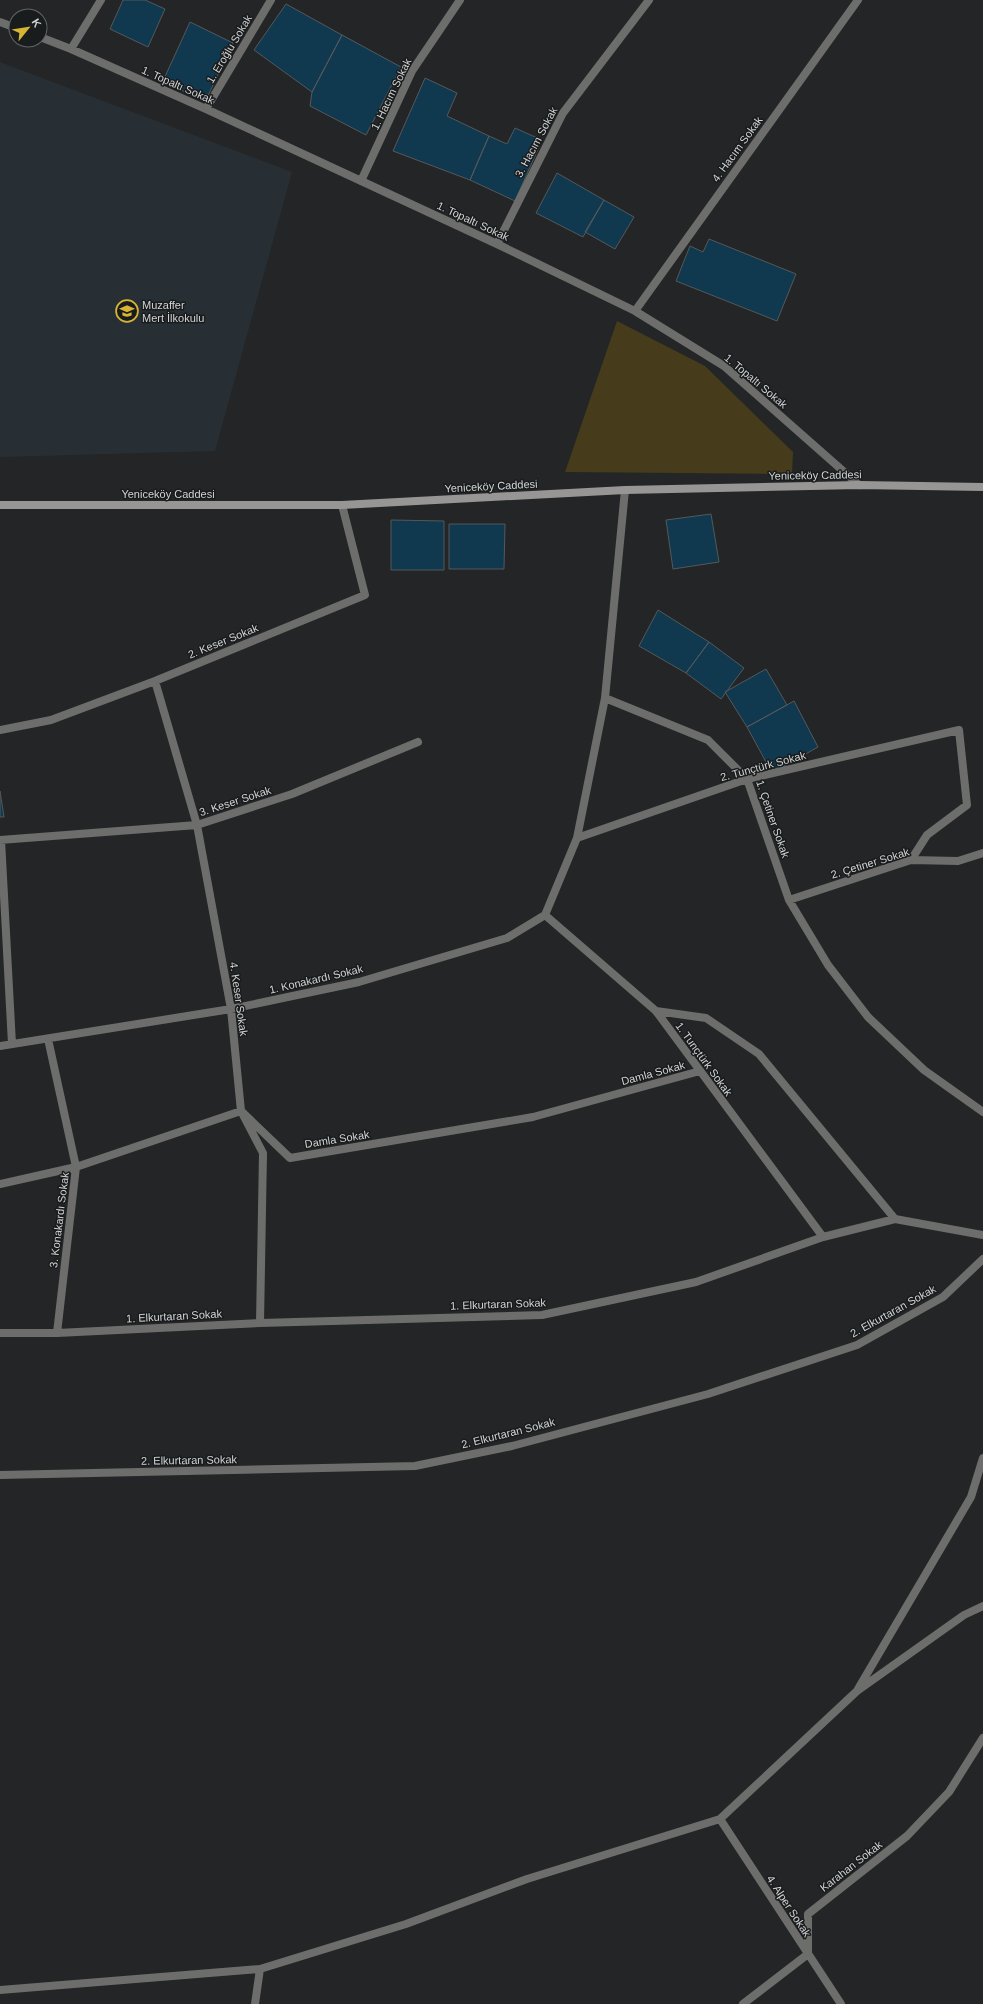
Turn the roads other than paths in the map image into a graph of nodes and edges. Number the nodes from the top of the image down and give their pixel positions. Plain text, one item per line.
1 (101, 0) edge
2 (271, 0) edge
3 (460, 0) edge
4 (649, 0) edge
5 (858, 0) edge
6 (48, 40) edge
7 (71, 49) junction
8 (206, 109) junction
9 (361, 181) junction
10 (497, 244) junction
11 (635, 311) junction
12 (859, 485) junction
13 (983, 486) edge
14 (625, 490) junction
15 (0, 505) edge
16 (342, 505) junction
17 (155, 681) junction
18 (606, 698) junction
19 (0, 730) edge
20 (418, 742) dead end
21 (747, 779) junction
22 (198, 825) junction
23 (577, 838) junction
24 (1, 840) edge
25 (983, 853) edge
26 (911, 860) junction
27 (789, 900) junction
28 (544, 915) junction
29 (231, 1009) junction
30 (656, 1011) junction
31 (48, 1039) junction
32 (12, 1044) junction
33 (0, 1046) edge
34 (700, 1072) junction
35 (241, 1111) junction
36 (983, 1112) edge
37 (76, 1167) junction
38 (0, 1184) edge
39 (895, 1219) junction
40 (983, 1235) edge
41 (823, 1237) junction
42 (983, 1259) edge
43 (260, 1323) junction
44 (0, 1333) edge
45 (57, 1333) junction
46 (983, 1458) edge
47 (0, 1475) edge
48 (983, 1606) edge
49 (857, 1691) junction
50 (982, 1738) edge
51 (720, 1819) junction
52 (808, 1954) junction
53 (260, 1970) junction
54 (0, 1990) edge
55 (255, 2004) edge
56 (743, 2004) edge
57 (841, 2004) edge

1 - 7 street
2 - 8 street, 1. Eroğlu Sokak
3 - 9 street, 1. Hacım Sokak
4 - 10 street, 3. Hacım Sokak
5 - 11 street, 4. Hacım Sokak
6 - 7 street, 1. Topaltı Sokak
7 - 8 street, 1. Topaltı Sokak
8 - 9 street, 1. Topaltı Sokak
9 - 10 street, 1. Topaltı Sokak
10 - 11 street, 1. Topaltı Sokak
11 - 12 street, 1. Topaltı Sokak
12 - 13 street, Yeniceköy Caddesi
12 - 14 street, Yeniceköy Caddesi
14 - 16 street, Yeniceköy Caddesi
14 - 18 street
15 - 16 street, Yeniceköy Caddesi
16 - 17 street, 2. Keser Sokak
17 - 19 street, 2. Keser Sokak
17 - 22 street, 4. Keser Sokak
18 - 21 street, 1. Çetiner Sokak
18 - 23 street
20 - 22 street, 3. Keser Sokak
21 - 23 street, 2. Tunçtürk Sokak
21 - 26 street, 2. Tunçtürk Sokak
21 - 27 street, 1. Çetiner Sokak
22 - 24 street, 3. Keser Sokak
22 - 29 street, 4. Keser Sokak
23 - 28 street
24 - 32 street
25 - 26 street, 2. Çetiner Sokak
26 - 27 street, 2. Çetiner Sokak
27 - 36 street, 1. Çetiner Sokak
28 - 29 street, 1. Konakardı Sokak
28 - 30 street, 1. Tunçtürk Sokak
29 - 31 street, 1. Konakardı Sokak
29 - 35 street, 4. Keser Sokak
30 - 34 street, 1. Tunçtürk Sokak
30 - 39 street
31 - 32 street, 1. Konakardı Sokak
31 - 37 street, 3. Konakardı Sokak
32 - 33 street, 1. Konakardı Sokak
34 - 35 street, Damla Sokak
34 - 41 street, 1. Tunçtürk Sokak
35 - 37 street
35 - 43 street, 4. Keser Sokak
37 - 38 street
37 - 45 street, 3. Konakardı Sokak
39 - 40 street, 1. Elkurtaran Sokak
39 - 41 street, 1. Elkurtaran Sokak
41 - 43 street, 1. Elkurtaran Sokak
42 - 47 street, 2. Elkurtaran Sokak
43 - 45 street, 1. Elkurtaran Sokak
44 - 45 street, 1. Elkurtaran Sokak
46 - 49 street
48 - 49 street
49 - 51 street
50 - 52 street, Karahan Sokak
51 - 52 street, 4. Alper Sokak
51 - 53 street
52 - 56 street
52 - 57 street, 4. Alper Sokak
53 - 54 street
53 - 55 street

